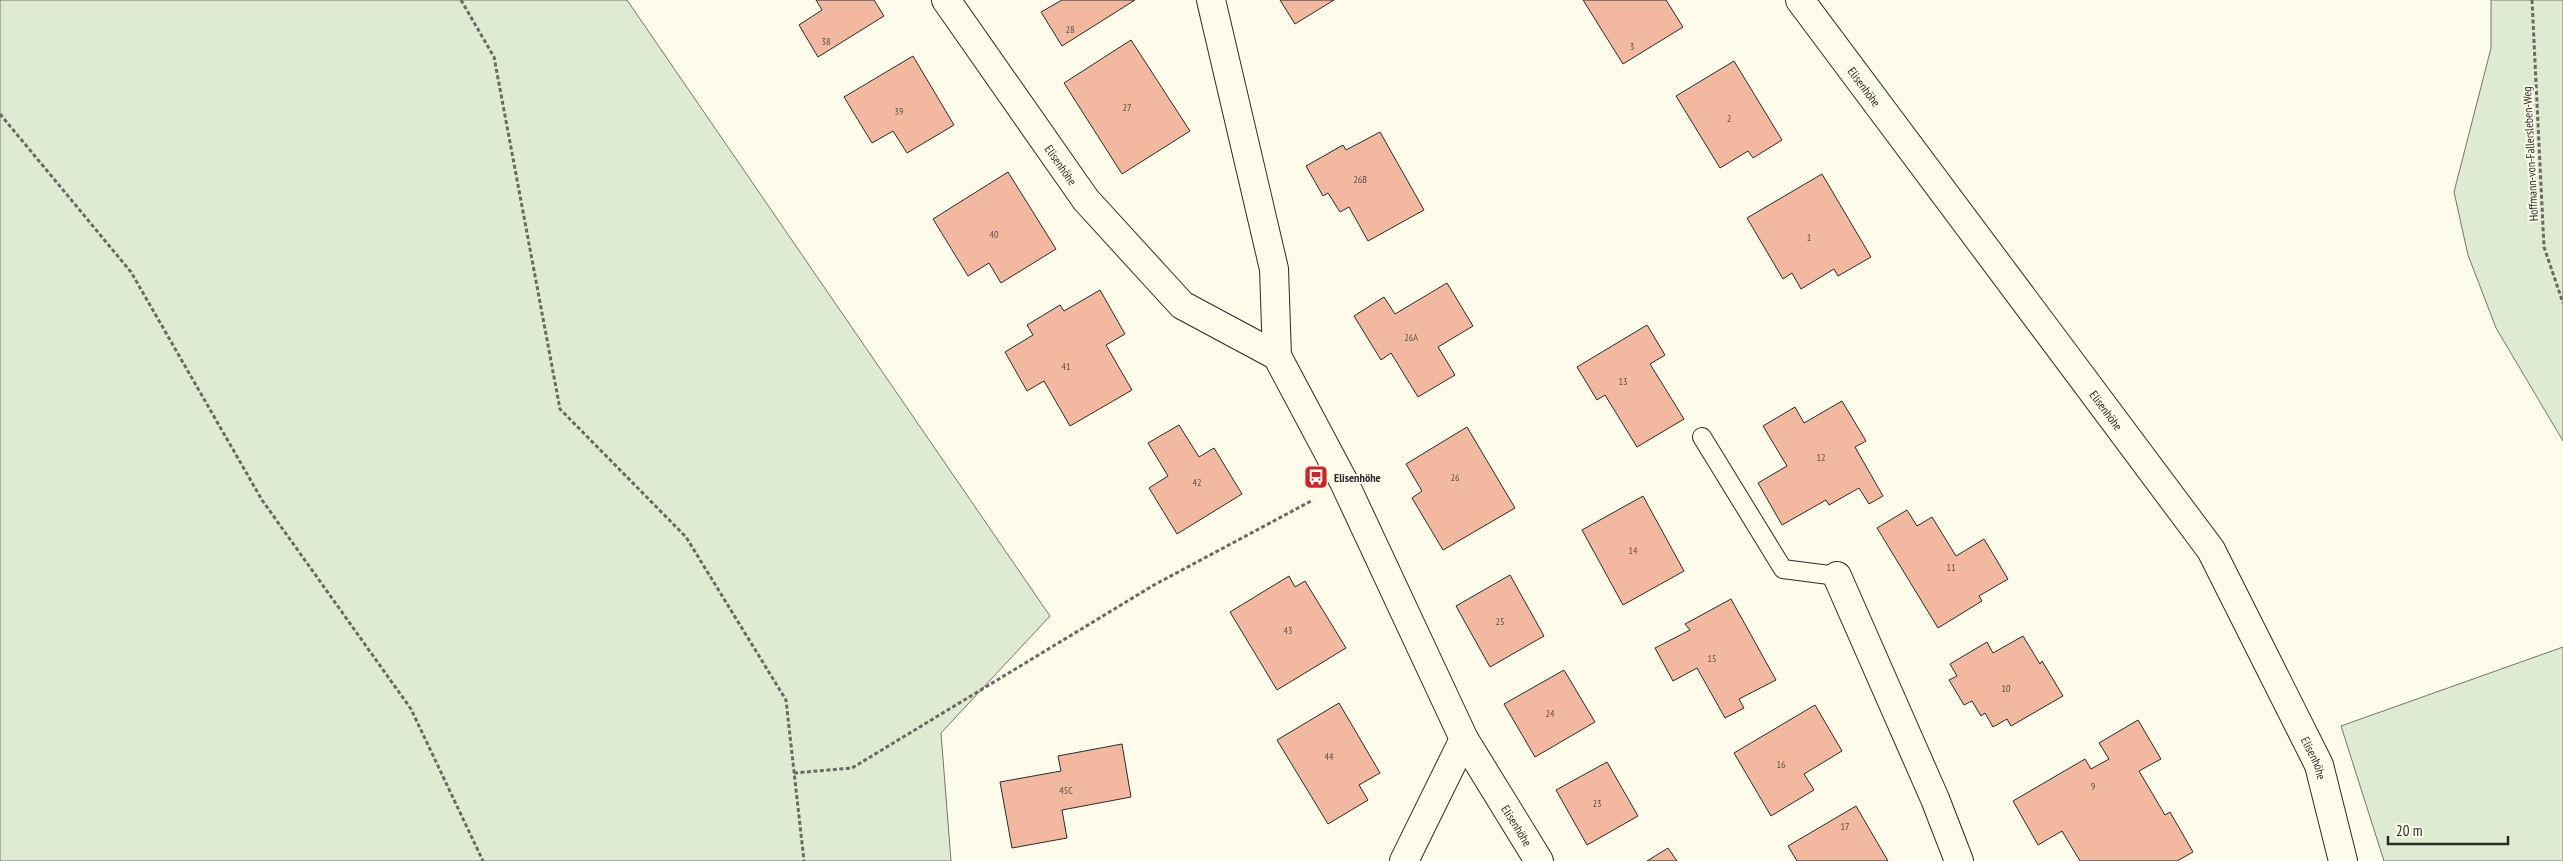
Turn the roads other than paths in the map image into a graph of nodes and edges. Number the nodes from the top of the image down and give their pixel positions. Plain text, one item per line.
1 (946, 0) edge
2 (1211, 0) edge
3 (1800, 0) edge
4 (1277, 356) junction
5 (1702, 437) dead end
6 (1837, 576) joint
7 (1464, 739) junction
8 (1404, 861) edge
9 (1539, 861) edge
10 (1959, 861) edge
11 (2343, 861) edge

1 - 4 street, Elisenhöhe
2 - 4 street, Elisenhöhe
3 - 11 street, Elisenhöhe
4 - 7 street, Elisenhöhe
5 - 6 lane
6 - 10 street
7 - 8 street
7 - 9 street, Elisenhöhe

